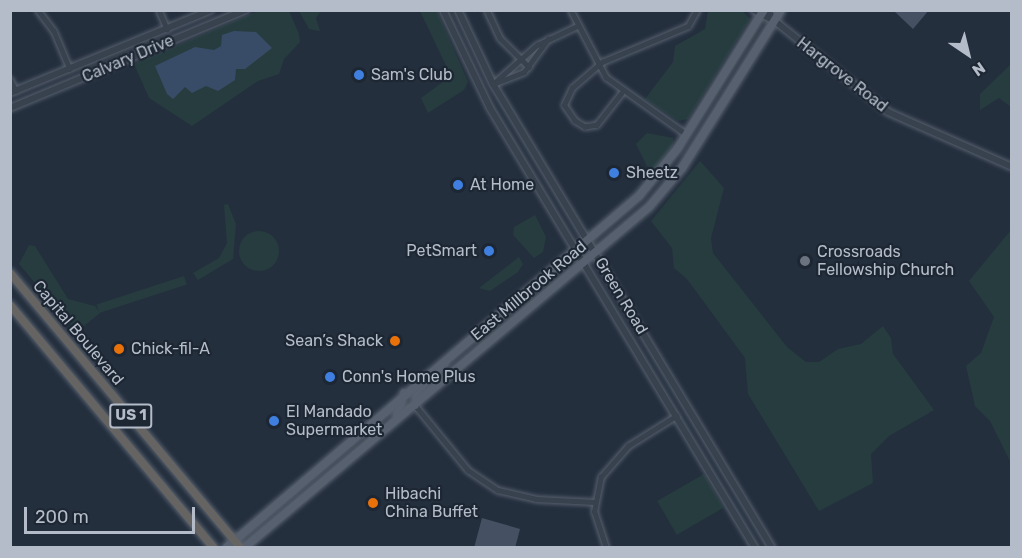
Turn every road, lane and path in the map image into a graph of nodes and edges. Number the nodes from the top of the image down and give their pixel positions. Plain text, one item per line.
1 (38, 10) edge
2 (159, 10) edge
3 (211, 10) edge
4 (246, 10) edge
5 (443, 10) edge
6 (458, 10) edge
7 (487, 10) edge
8 (571, 10) edge
9 (697, 10) edge
10 (781, 10) edge
11 (762, 12) edge
12 (775, 21) junction
13 (577, 26) junction
14 (167, 29) junction
15 (550, 37) junction
16 (116, 50) junction
17 (520, 60) junction
18 (122, 62) junction
19 (598, 65) junction
20 (529, 67) junction
21 (70, 69) junction
22 (10, 79) edge
23 (493, 84) junction
24 (480, 90) junction
25 (13, 92) edge
26 (622, 93) junction
27 (22, 103) junction
28 (10, 108) edge
29 (686, 134) junction
30 (1011, 167) edge
31 (553, 184) junction
32 (543, 190) junction
33 (587, 241) junction
34 (577, 249) junction
35 (595, 254) junction
36 (584, 262) junction
37 (10, 273) edge
38 (10, 305) edge
39 (450, 354) junction
40 (404, 393) junction
41 (414, 405) junction
42 (688, 408) junction
43 (676, 416) junction
44 (393, 423) junction
45 (595, 502) junction
46 (760, 528) junction
47 (748, 536) junction
48 (234, 539) junction
49 (214, 548) edge
50 (226, 548) edge
51 (242, 548) edge
52 (606, 548) edge
53 (755, 548) edge
54 (772, 548) edge

1 - 21 street
2 - 14 street
3 - 14 street, Calvary Drive
4 - 18 street, Calvary Drive
5 - 24 street, Green Road
6 - 23 street, Green Road
7 - 17 street
8 - 13 street
9 - 19 street
10 - 12 main road, East Millbrook Road
11 - 12 street, Hargrove Road
11 - 29 main road, East Millbrook Road
12 - 30 street, Hargrove Road
12 - 35 main road, East Millbrook Road
13 - 15 street
13 - 19 street
14 - 16 street, Calvary Drive
15 - 17 street
15 - 20 street
16 - 18 street
16 - 21 street, Calvary Drive
17 - 20 street
17 - 23 street
18 - 27 street, Calvary Drive
19 - 26 street
19 - 26 street
20 - 23 street
21 - 25 street, Calvary Drive
22 - 25 street
23 - 24 street
23 - 31 street, Green Road
24 - 32 street, Green Road
25 - 27 street
26 - 29 street
27 - 28 street, Calvary Drive
29 - 33 main road, East Millbrook Road
31 - 32 street
31 - 33 street, Green Road
32 - 34 street, Green Road
33 - 34 main road, East Millbrook Road
33 - 35 street, Green Road
34 - 36 street, Green Road
34 - 39 main road, East Millbrook Road
35 - 36 main road, East Millbrook Road
35 - 42 street, Green Road
36 - 41 main road, East Millbrook Road
36 - 43 street, Green Road
37 - 48 highway, Capital Boulevard / US 1
38 - 49 highway, Capital Boulevard / US 1
39 - 40 main road, East Millbrook Road
39 - 41 main road
40 - 44 main road
40 - 48 main road, East Millbrook Road
41 - 44 main road, East Millbrook Road
41 - 45 street
42 - 43 street
42 - 46 street, Green Road
43 - 45 street
43 - 47 street, Green Road
44 - 51 main road, East Millbrook Road
45 - 52 street
46 - 47 street
46 - 54 street, Green Road
47 - 53 street, Green Road
48 - 50 main road, East Millbrook Road
48 - 51 highway, Capital Boulevard / US 1

